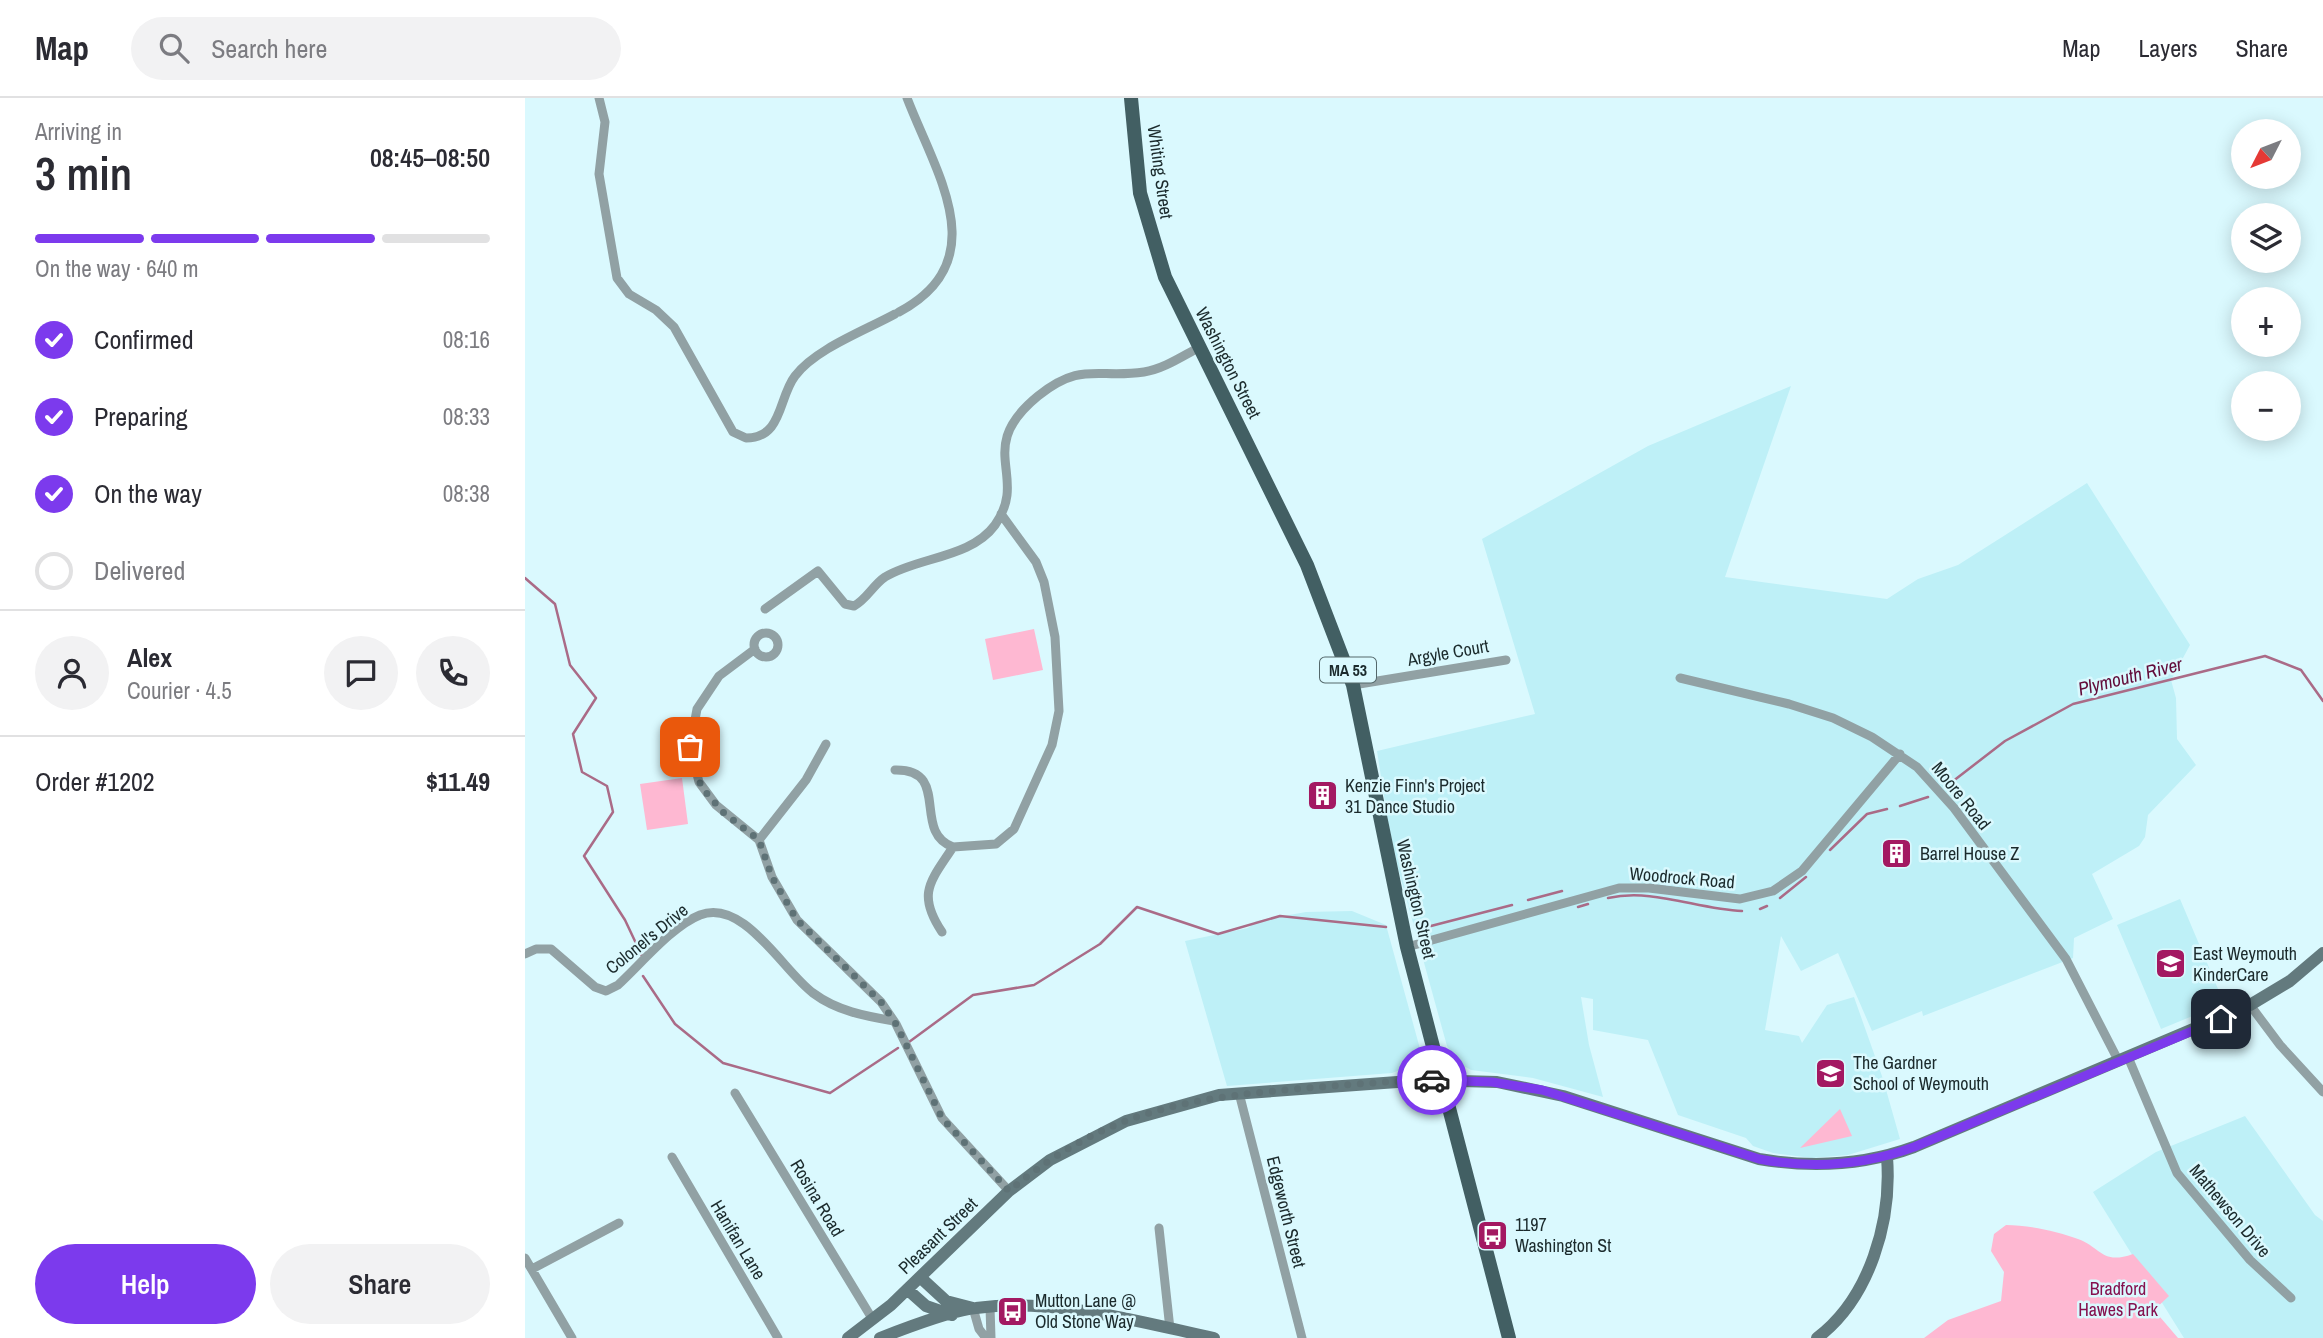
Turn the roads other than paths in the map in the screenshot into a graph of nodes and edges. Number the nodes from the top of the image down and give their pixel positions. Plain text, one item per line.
1 (599, 98) edge
2 (907, 98) edge
3 (1131, 98) edge
4 (1170, 289) joint
5 (1198, 348) junction
6 (1001, 514) junction
7 (765, 610) dead end
8 (755, 649) dead end
9 (1506, 660) dead end
10 (1680, 678) dead end
11 (1353, 685) junction
12 (825, 744) dead end
13 (1900, 754) junction
14 (895, 771) dead end
15 (759, 840) junction
16 (953, 847) junction
17 (942, 932) dead end
18 (1407, 947) junction
19 (525, 954) edge
20 (2322, 957) edge
21 (2250, 1005) junction
22 (894, 1021) junction
23 (2123, 1058) junction
24 (1442, 1080) junction
25 (2323, 1092) edge
26 (735, 1093) dead end
27 (1239, 1093) junction
28 (672, 1157) dead end
29 (1887, 1157) junction
30 (1009, 1191) junction
31 (619, 1223) dead end
32 (1159, 1228) dead end
33 (525, 1258) edge
34 (532, 1269) junction
35 (921, 1278) junction
36 (908, 1290) junction
37 (2291, 1298) dead end
38 (990, 1307) junction
39 (973, 1308) junction
40 (952, 1315) junction
41 (873, 1320) junction
42 (1170, 1329) junction
43 (572, 1338) edge
44 (778, 1338) edge
45 (848, 1338) edge
46 (880, 1338) edge
47 (989, 1338) edge
48 (1214, 1338) edge
49 (1302, 1338) edge
50 (1509, 1338) edge
51 (1817, 1338) edge

1 - 2 street
3 - 4 main road, Whiting Street / MA 53
4 - 5 main road, Washington Street / MA 53
5 - 6 street
5 - 11 main road, Washington Street / MA 53
6 - 7 street
6 - 16 street
8 - 15 street
9 - 11 street, Argyle Court
10 - 13 street, Moore Road
11 - 18 main road, Washington Street / MA 53
12 - 15 street
13 - 18 street, Woodrock Road
13 - 23 street, Moore Road
14 - 16 street
15 - 22 street
16 - 17 street
18 - 24 main road, Washington Street / MA 53
19 - 22 street, Colonel's Drive
20 - 21 main road, Pleasant Street
21 - 23 main road, Pleasant Street
21 - 25 street
22 - 30 street
23 - 29 main road, Pleasant Street
23 - 37 street, Mathewson Drive
24 - 27 main road, Pleasant Street
24 - 29 main road, Pleasant Street
24 - 50 main road, Washington Street / MA 53
26 - 41 street, Rosina Road
27 - 30 main road, Pleasant Street
27 - 49 street, Edgeworth Street
28 - 44 street, Hanifan Lane
29 - 51 main road
30 - 35 main road, Pleasant Street
31 - 34 street
32 - 42 street
33 - 34 street
34 - 43 street
35 - 36 main road, Pleasant Street
35 - 39 main road
36 - 40 main road
36 - 41 main road, Pleasant Street
38 - 39 main road
38 - 42 main road
38 - 47 street
39 - 40 main road
39 - 47 street
40 - 46 main road
41 - 45 main road, Pleasant Street
42 - 48 main road

